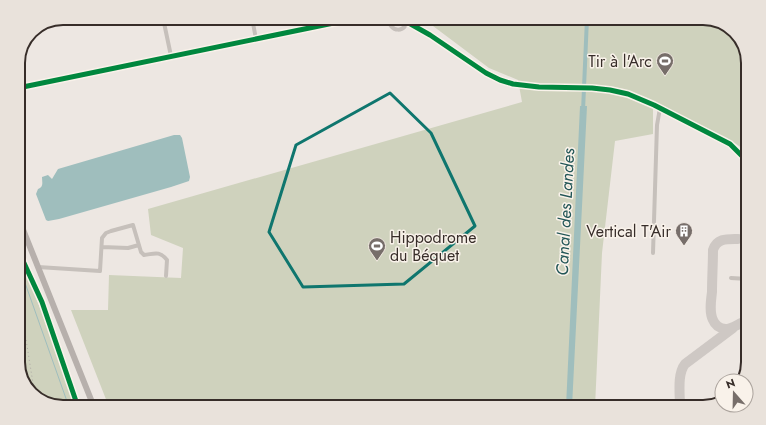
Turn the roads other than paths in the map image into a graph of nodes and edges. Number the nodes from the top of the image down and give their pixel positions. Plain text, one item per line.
1 (164, 25) edge
2 (253, 25) edge
3 (324, 25) edge
4 (390, 25) edge
5 (406, 25) edge
6 (415, 25) edge
7 (256, 39) junction
8 (171, 56) junction
9 (25, 86) edge
10 (660, 108) junction
11 (741, 155) edge
12 (25, 234) edge
13 (139, 246) junction
14 (102, 247) junction
15 (653, 253) dead end
16 (38, 267) junction
17 (166, 276) dead end
18 (731, 278) dead end
19 (741, 279) edge
20 (91, 400) edge

1 - 8 street
2 - 7 street
3 - 7 street
4 - 5 street
6 - 10 street
7 - 8 street
8 - 9 street
10 - 11 street
10 - 15 street
12 - 16 main road
13 - 14 street
13 - 14 street
13 - 17 street
14 - 16 street
16 - 20 main road
18 - 19 street

